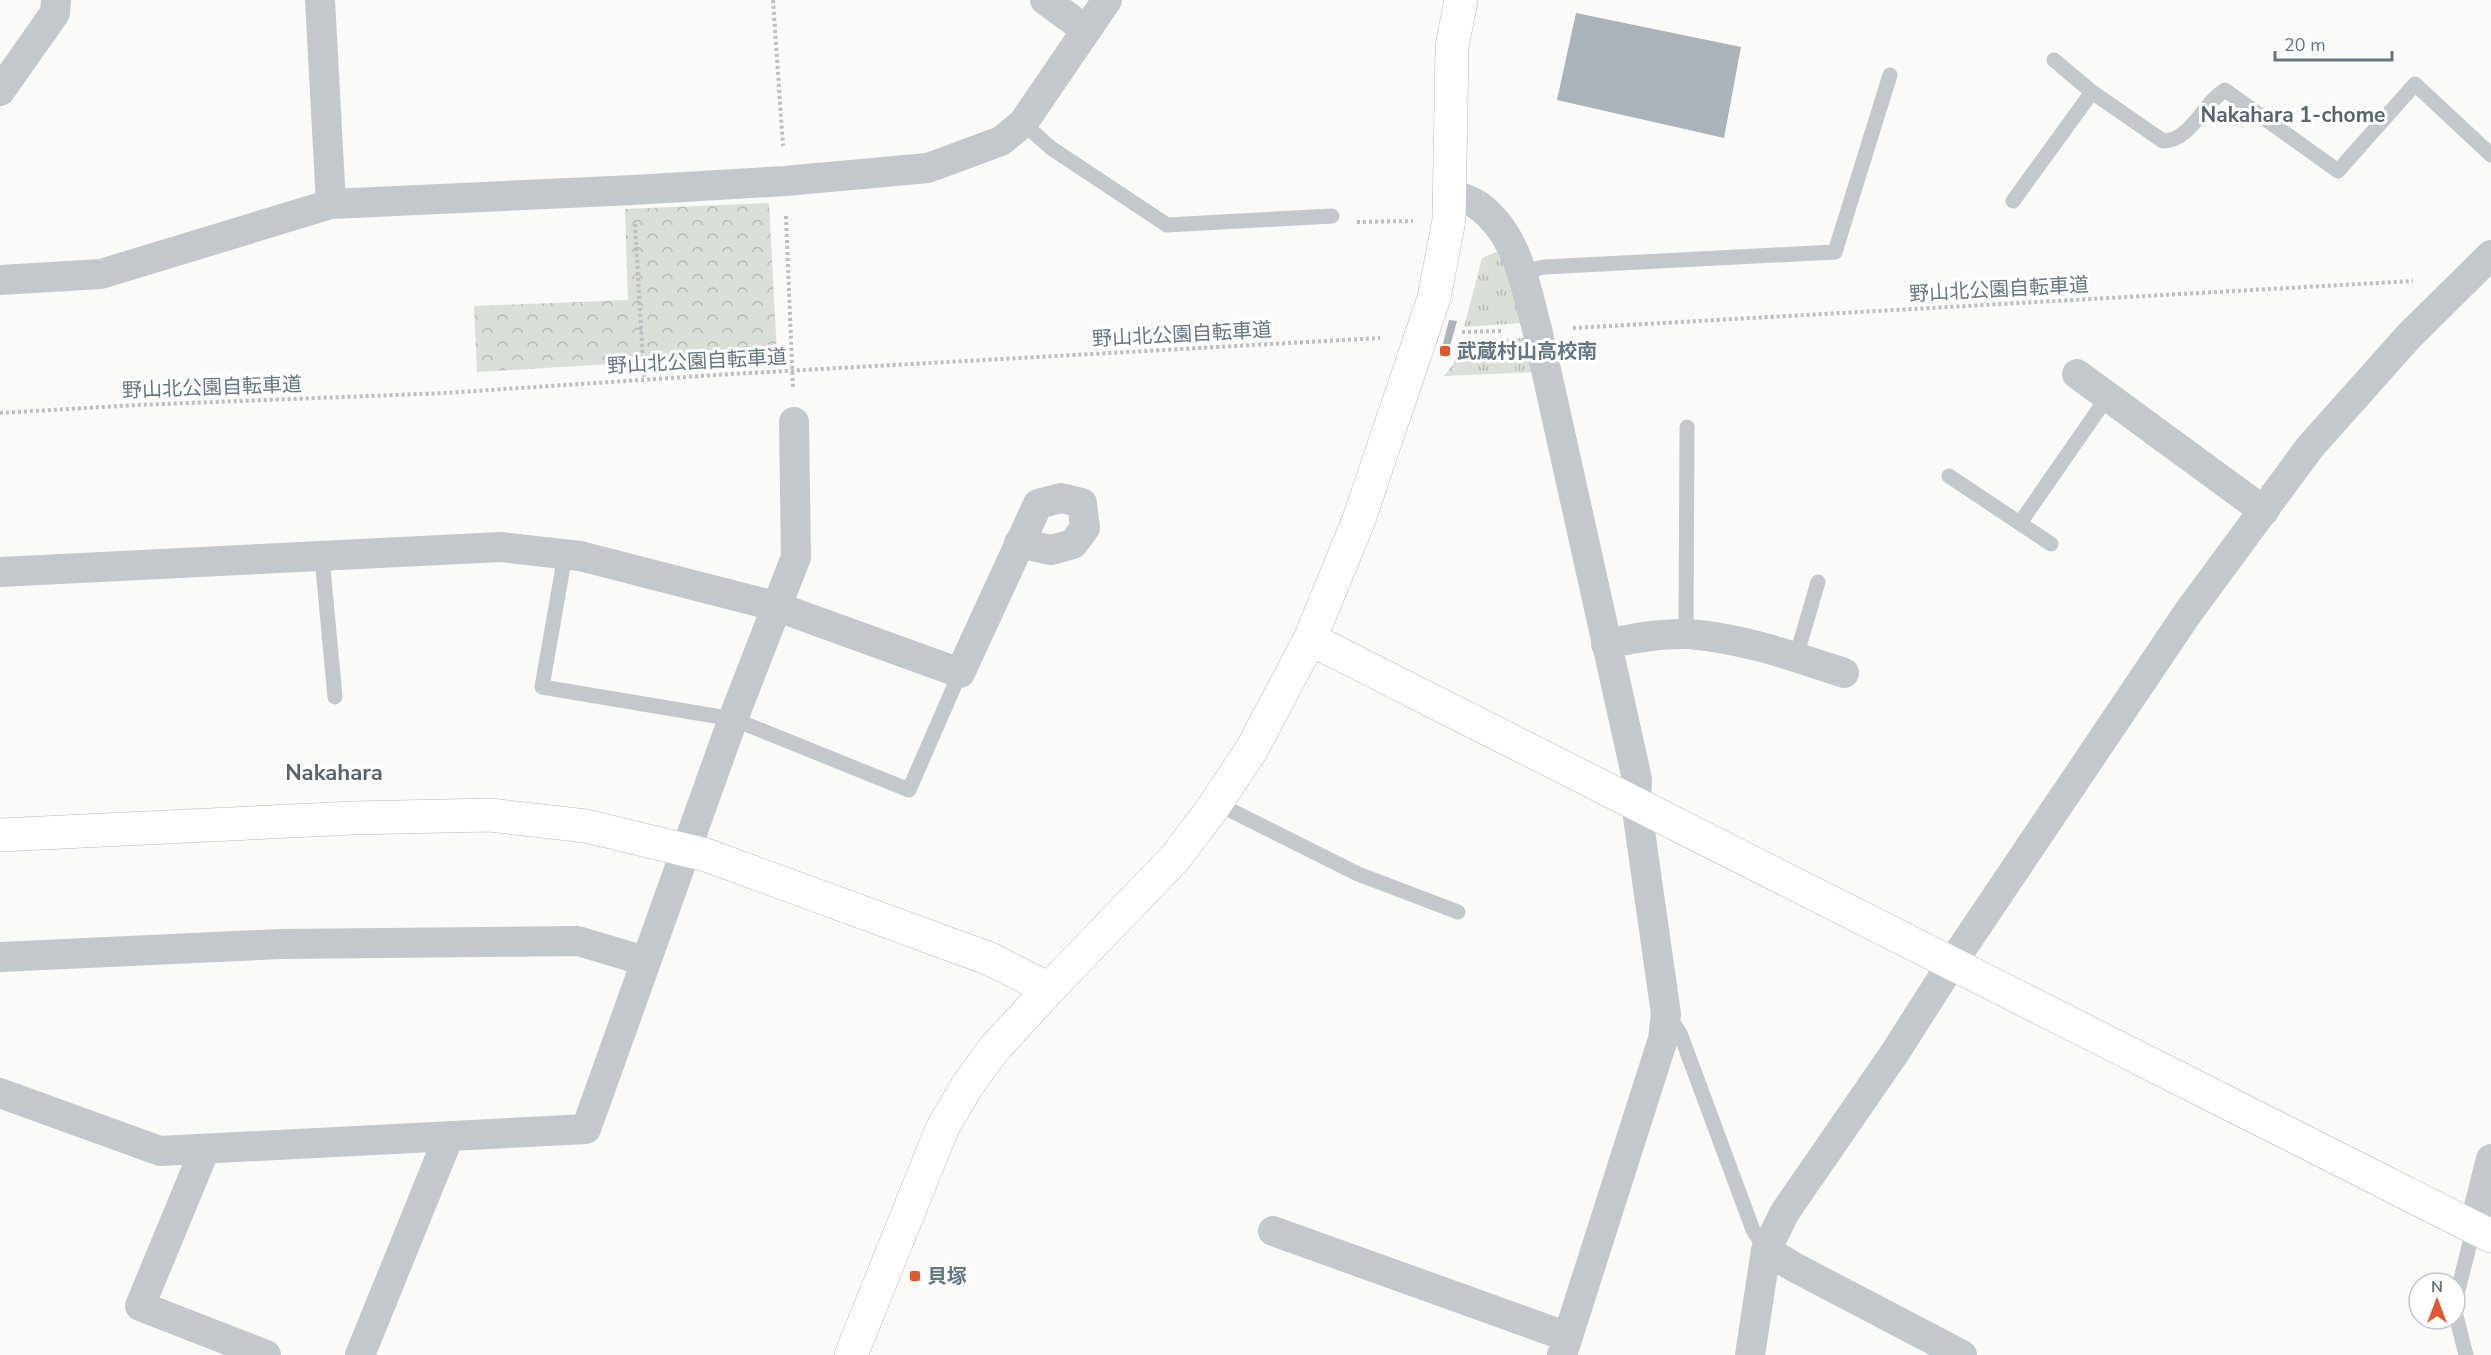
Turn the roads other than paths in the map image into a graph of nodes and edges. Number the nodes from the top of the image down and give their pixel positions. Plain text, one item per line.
1 (56, 0) edge
2 (320, 0) edge
3 (1045, 0) edge
4 (1107, 0) edge
5 (1461, 0) edge
6 (1086, 30) junction
7 (2054, 60) dead end
8 (1890, 75) dead end
9 (0, 91) edge
10 (2092, 92) junction
11 (1023, 123) junction
12 (2491, 155) edge
13 (1450, 193) junction
14 (2013, 201) dead end
15 (331, 204) junction
16 (1332, 216) road end
17 (2491, 255) edge
18 (1522, 272) junction
19 (0, 280) edge
20 (2077, 374) dead end
21 (2108, 396) junction
22 (794, 422) dead end
23 (1687, 427) dead end
24 (1949, 476) dead end
25 (2264, 511) junction
26 (2020, 523) junction
27 (1019, 543) dead end
28 (2051, 544) dead end
29 (564, 555) junction
30 (322, 558) junction
31 (0, 572) edge
32 (1818, 582) dead end
33 (775, 606) junction
34 (1686, 634) junction
35 (1310, 639) junction
36 (1606, 644) junction
37 (1796, 657) junction
38 (960, 673) junction
39 (1844, 673) dead end
40 (335, 697) dead end
41 (733, 719) junction
42 (1216, 802) junction
43 (1636, 803) junction
44 (0, 835) edge
45 (685, 850) junction
46 (1458, 912) dead end
47 (0, 957) edge
48 (645, 961) junction
49 (1952, 963) junction
50 (1049, 989) junction
51 (1666, 1014) junction
52 (0, 1093) edge
53 (449, 1136) junction
54 (205, 1149) junction
55 (2491, 1159) edge
56 (1273, 1231) dead end
57 (2482, 1231) edge
58 (1766, 1250) junction
59 (2467, 1271) edge
60 (2460, 1331) edge
61 (1565, 1346) edge
62 (266, 1355) edge
63 (360, 1355) edge
64 (852, 1355) edge
65 (1750, 1355) edge
66 (1962, 1355) edge
67 (2466, 1355) edge

1 - 9 street
2 - 15 street
3 - 6 street
4 - 6 street
5 - 13 street
6 - 11 street
7 - 10 lane
8 - 18 lane
10 - 12 lane
10 - 14 lane
11 - 15 street
11 - 16 lane
13 - 18 street
13 - 35 street
15 - 19 street
17 - 25 street
18 - 36 street
20 - 21 street
21 - 25 street
21 - 26 lane
22 - 33 street
23 - 34 lane
24 - 26 lane
25 - 49 street
26 - 28 lane
27 - 38 street
29 - 30 street
29 - 33 street
29 - 41 lane
30 - 31 street
30 - 40 lane
32 - 37 lane
33 - 38 street
33 - 41 street
34 - 36 street
34 - 37 street
35 - 42 street
35 - 43 street
36 - 43 street
37 - 39 street
38 - 41 lane
41 - 45 street
42 - 46 lane
42 - 50 street
43 - 49 street
43 - 51 street
44 - 45 street
45 - 48 street
45 - 50 street
47 - 48 street
48 - 53 street
49 - 57 street
49 - 58 street
50 - 64 street
51 - 58 lane
51 - 61 street
52 - 54 street
53 - 54 street
53 - 63 street
54 - 62 street
55 - 57 street
56 - 61 street
57 - 59 lane
58 - 65 street
58 - 66 street
60 - 67 lane

